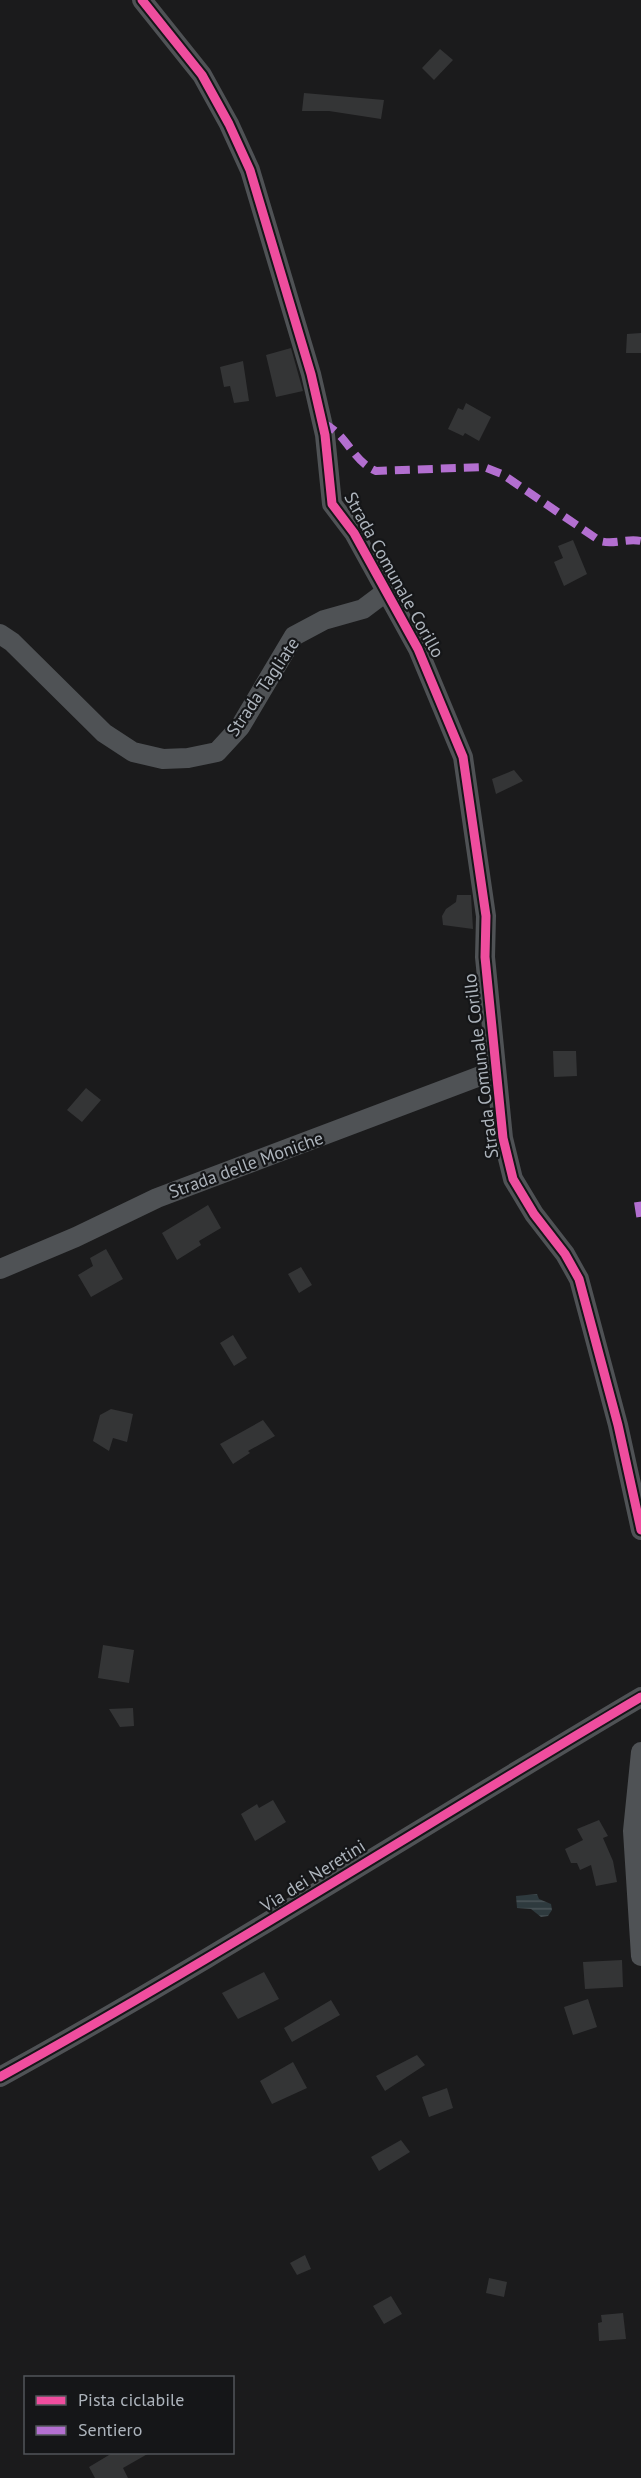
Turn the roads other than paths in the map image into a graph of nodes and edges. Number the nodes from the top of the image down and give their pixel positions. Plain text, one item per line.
1 (142, 0) edge
2 (387, 591) junction
3 (0, 634) edge
4 (496, 1070) junction
5 (0, 1269) edge
6 (641, 1530) edge
7 (641, 1696) edge
8 (641, 1752) edge
9 (641, 1956) edge
10 (0, 2077) edge

1 - 2 street, Strada Comunale Corillo
2 - 3 street, Strada Tagliate
2 - 4 street, Strada Comunale Corillo
4 - 5 street, Strada delle Moniche
4 - 6 street, Strada Comunale Corillo
7 - 10 street, Via dei Neretini
8 - 9 street

